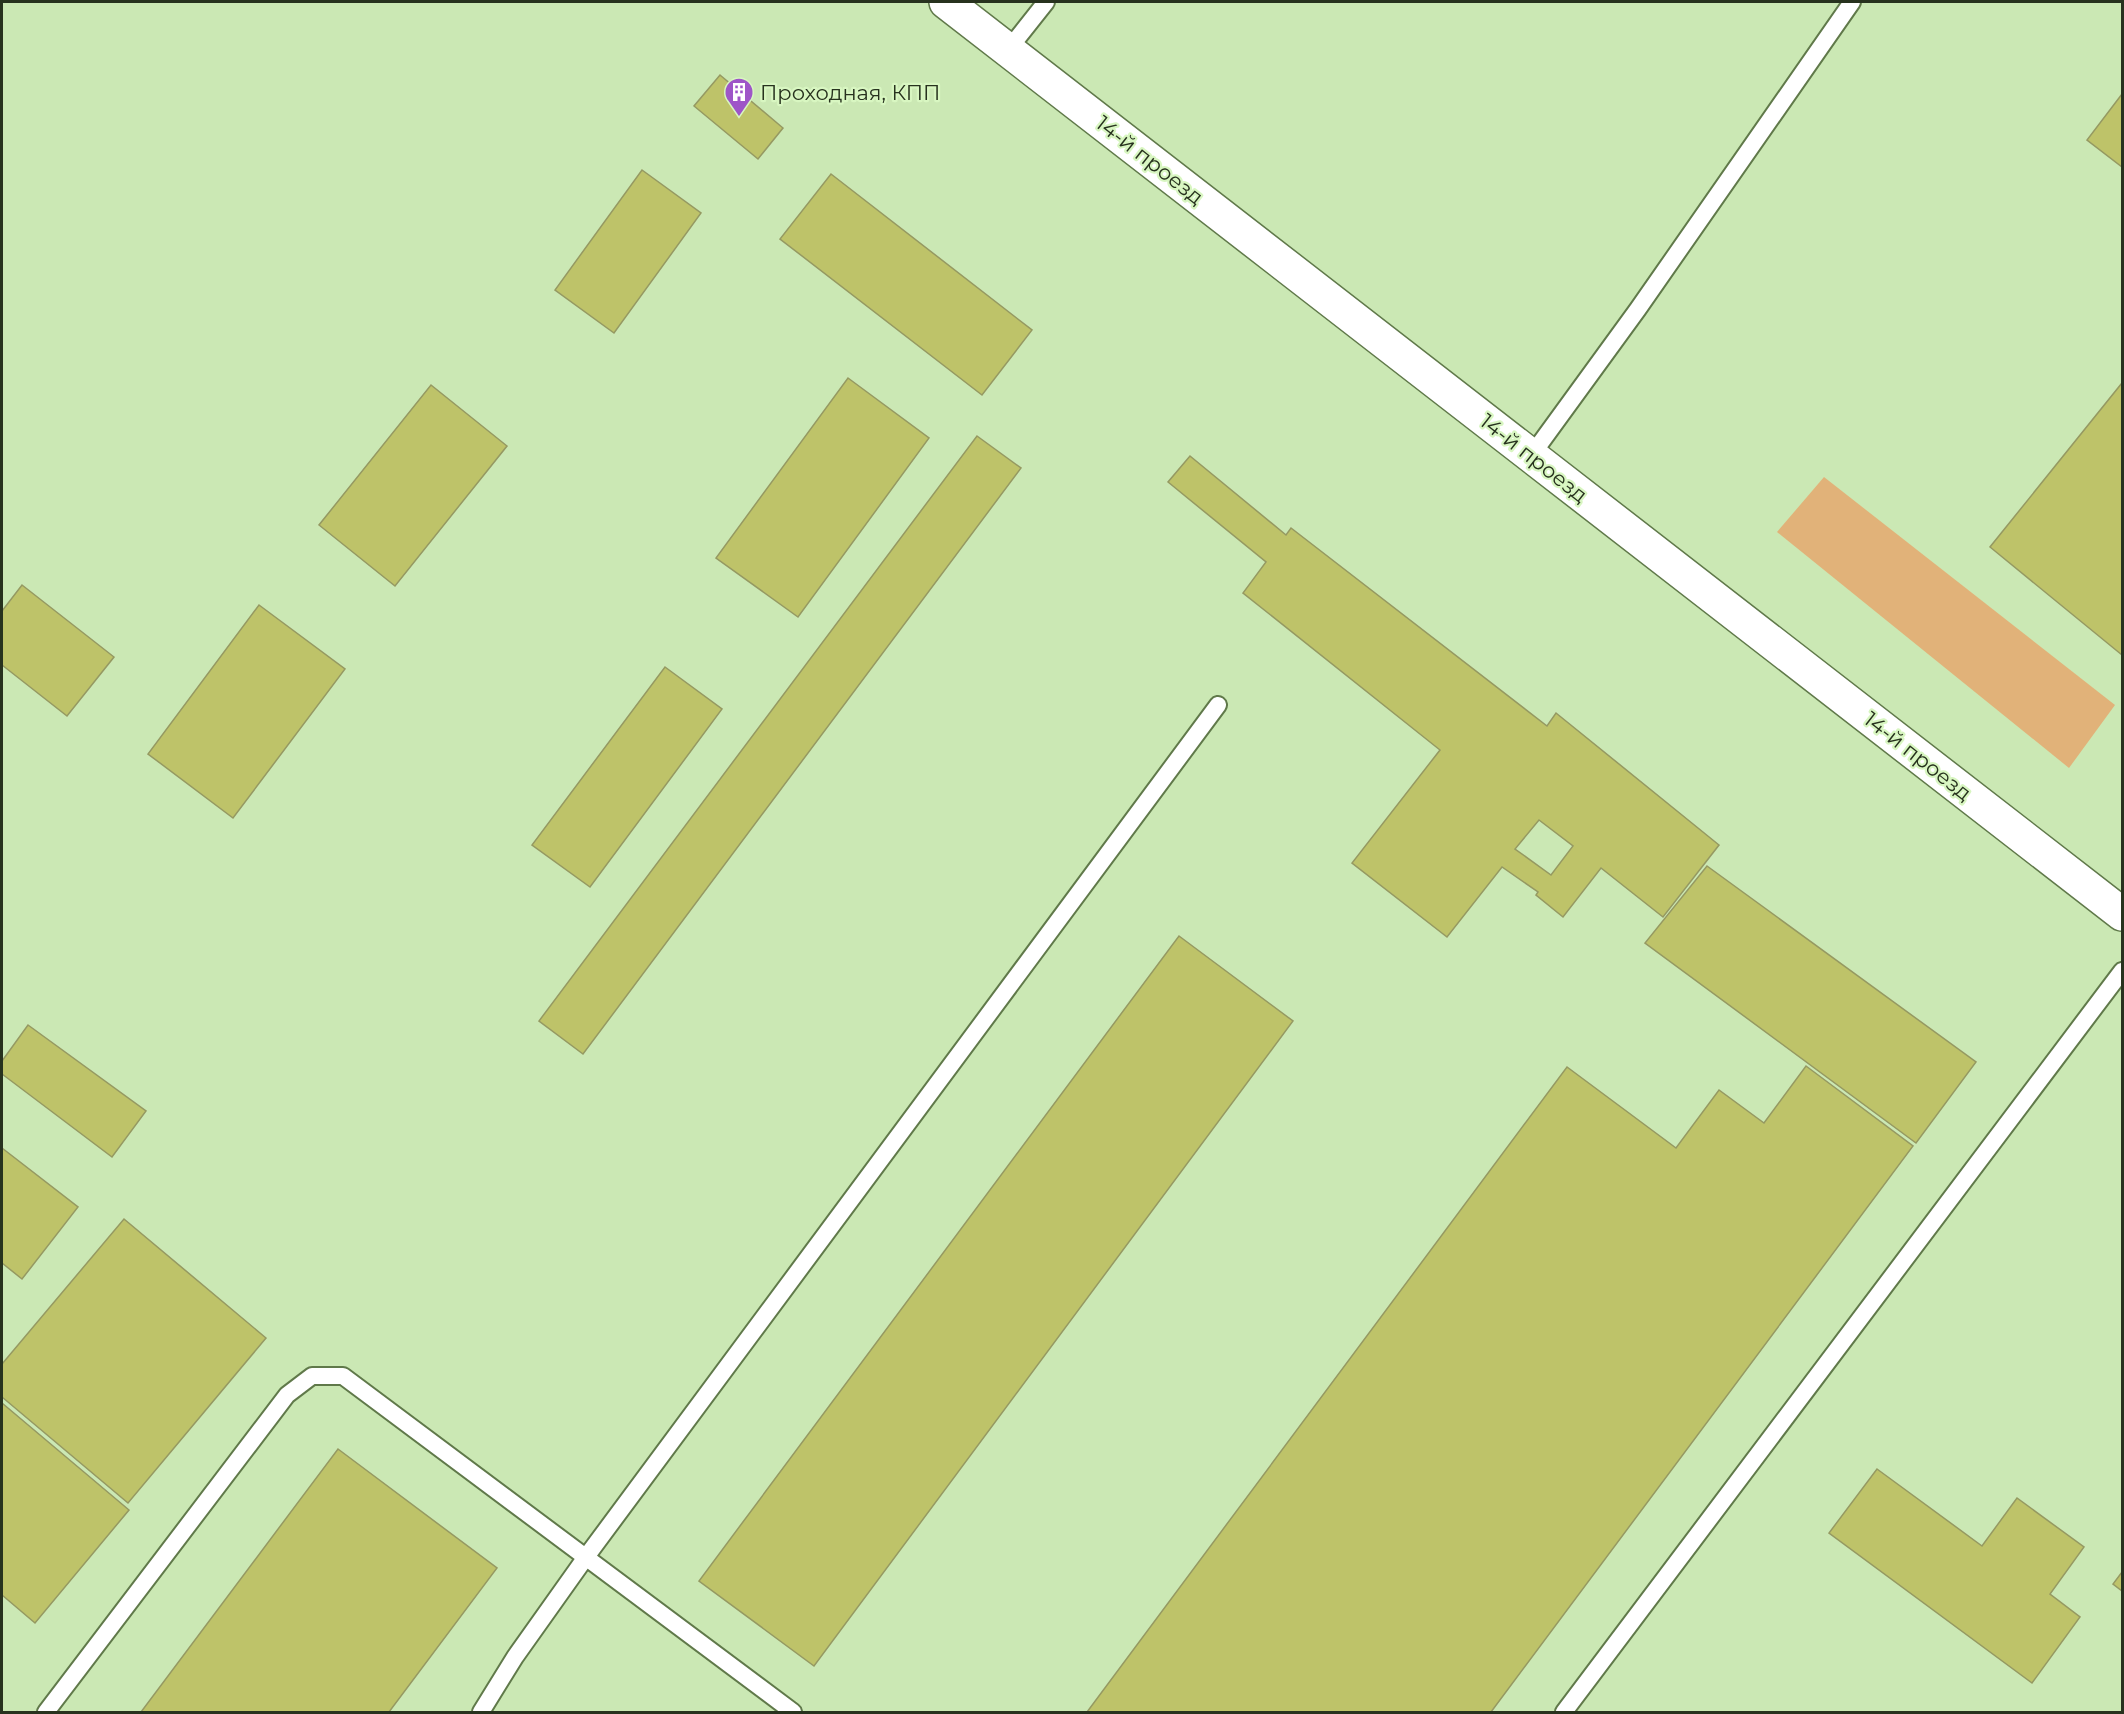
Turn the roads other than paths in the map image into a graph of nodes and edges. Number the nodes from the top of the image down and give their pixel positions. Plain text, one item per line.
1 (946, 2) edge
2 (1046, 2) edge
3 (1852, 2) edge
4 (1008, 50) junction
5 (1531, 456) junction
6 (1218, 705) dead end
7 (2122, 914) edge
8 (2122, 970) edge
9 (586, 1557) junction
10 (46, 1713) edge
11 (481, 1713) edge
12 (793, 1713) edge
13 (1563, 1713) edge

1 - 4 street, 14-й проезд
2 - 4 lane
3 - 5 lane
4 - 5 street, 14-й проезд
5 - 7 street, 14-й проезд
6 - 9 lane
8 - 13 lane
9 - 10 lane
9 - 11 lane
9 - 12 lane

